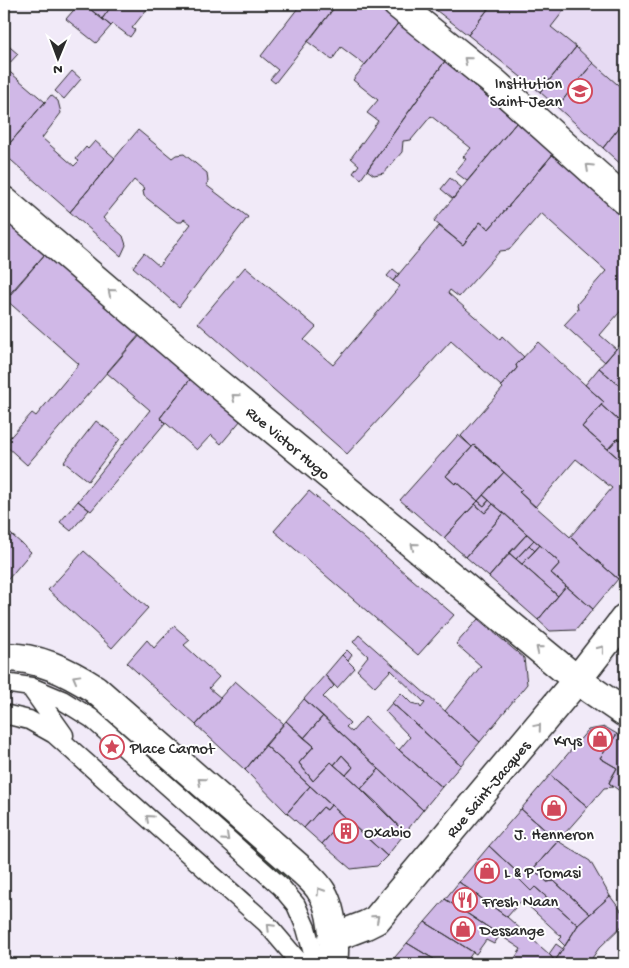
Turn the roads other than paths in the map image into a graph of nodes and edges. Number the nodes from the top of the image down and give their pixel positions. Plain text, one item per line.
1 (397, 4) edge
2 (4, 200) edge
3 (625, 200) edge
4 (625, 618) edge
5 (6, 666) edge
6 (577, 680) junction
7 (31, 687) junction
8 (625, 713) edge
9 (4, 714) edge
10 (75, 752) junction
11 (332, 938) junction
12 (301, 964) edge
13 (316, 964) edge
14 (333, 964) edge

3 -> 1 street
6 -> 2 street, Rue Victor Hugo
6 -> 4 street, Rue Saint-Jacques
5 - 7 lane
5 - 7 lane
11 -> 5 street
6 - 8 street, Rue Victor Hugo
11 -> 6 street, Rue Saint-Jacques
7 - 10 lane
7 -> 13 lane
9 - 10 lane
12 -> 10 lane
11 - 14 street

